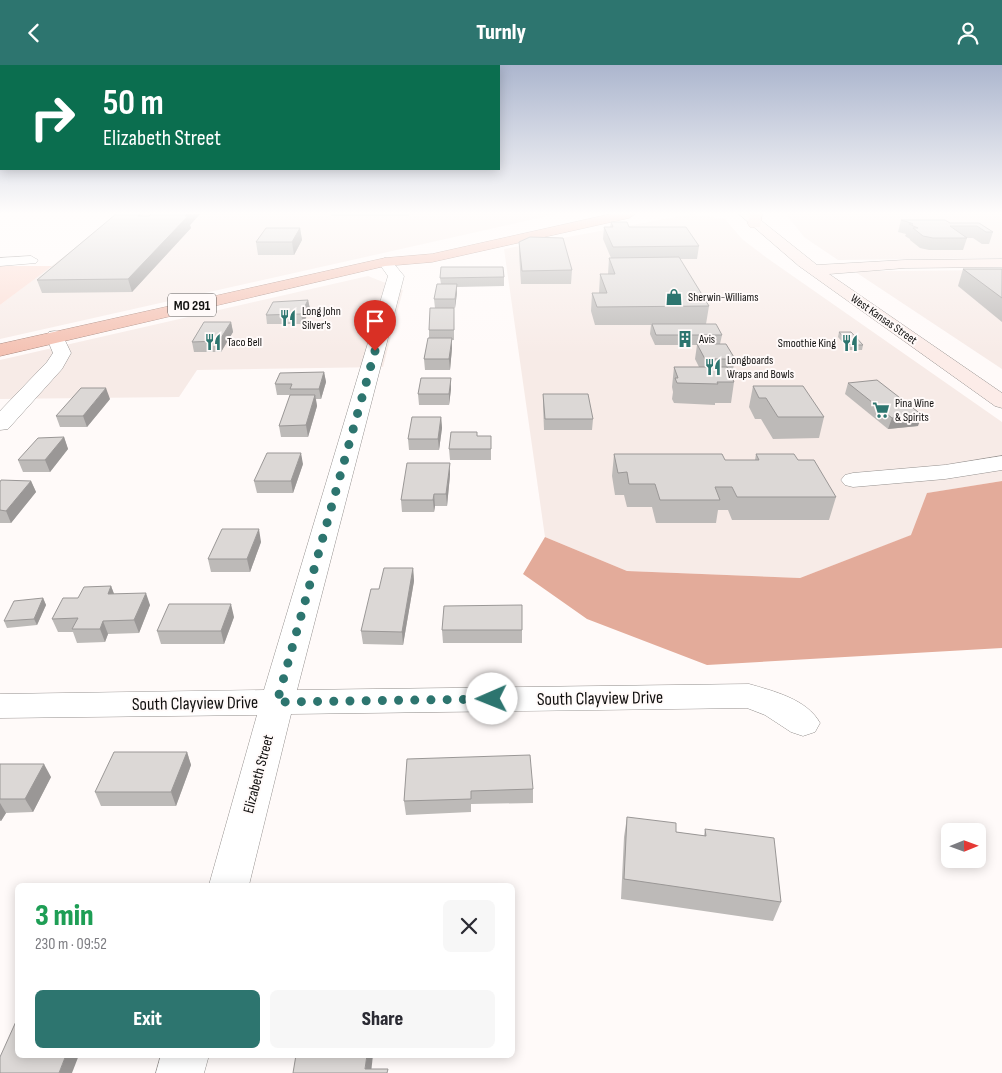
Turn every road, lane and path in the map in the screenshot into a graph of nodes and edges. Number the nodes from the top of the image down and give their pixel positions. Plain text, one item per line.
1 (29, 261) edge
2 (396, 261) edge
3 (804, 261) edge
4 (0, 262) edge
5 (385, 262) junction
6 (1002, 263) edge
7 (815, 270) junction
8 (54, 336) junction
9 (0, 350) edge
10 (1002, 402) edge
11 (0, 424) edge
12 (1002, 463) edge
13 (853, 480) dead end
14 (277, 702) junction
15 (0, 706) edge
16 (803, 723) dead end
17 (230, 883) edge
18 (184, 1058) edge
19 (180, 1073) edge

1 - 4 street
2 - 5 highway, MO 291
3 - 7 main road, West Kansas Street
5 - 8 highway, MO 291
5 - 14 street, Elizabeth Street
6 - 7 main road
7 - 10 main road, West Kansas Street
8 - 9 highway, MO 291
8 - 11 street
12 - 13 street
14 - 15 street, South Clayview Drive
14 - 16 street, South Clayview Drive
14 - 17 street, Elizabeth Street
18 - 19 street

